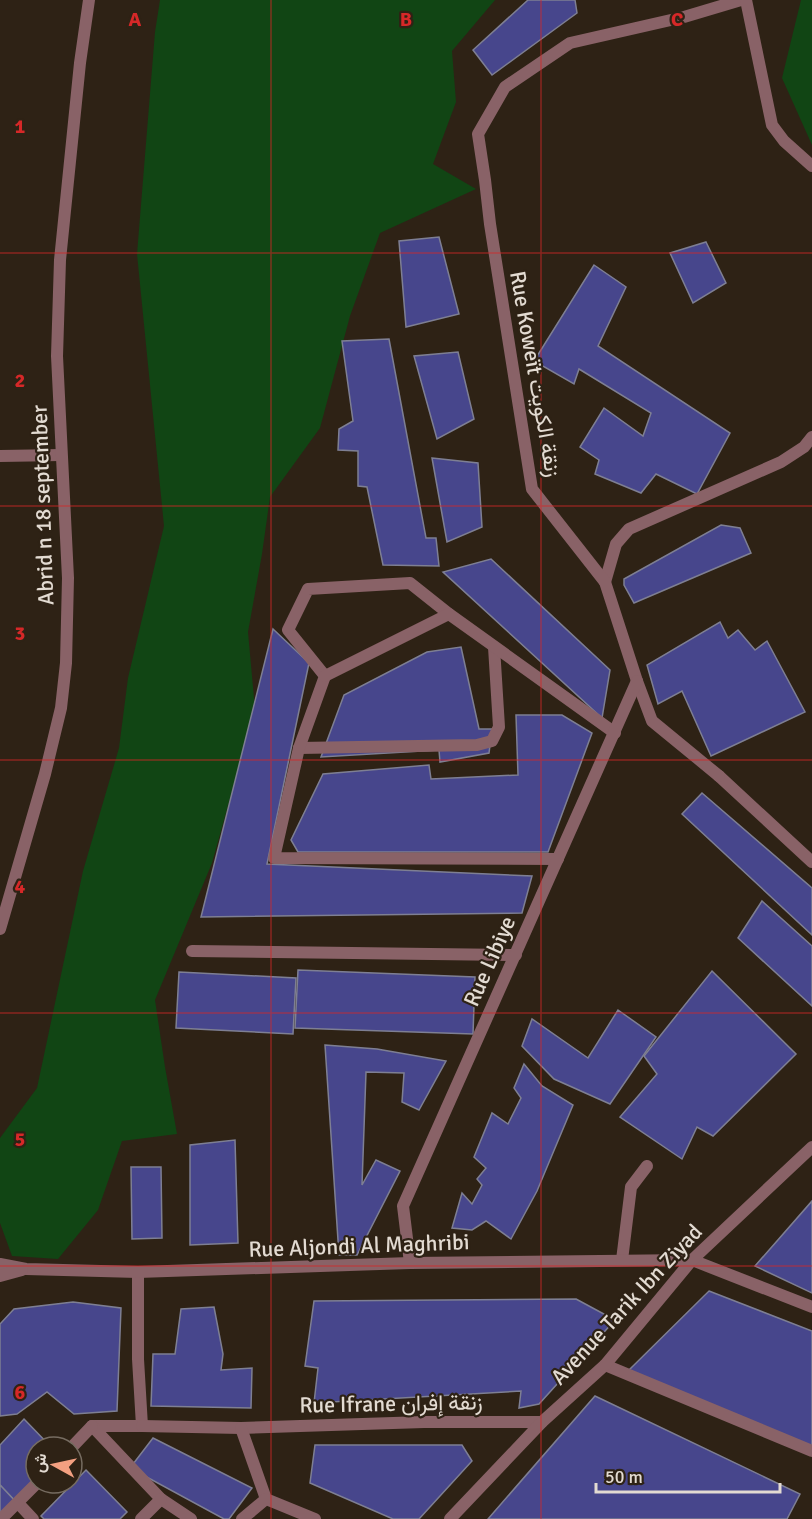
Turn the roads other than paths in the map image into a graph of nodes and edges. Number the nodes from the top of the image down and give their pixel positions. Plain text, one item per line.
1 (89, 0) edge
2 (741, 0) edge
3 (746, 0) edge
4 (812, 166) edge
5 (812, 437) edge
6 (61, 455) junction
7 (0, 456) edge
8 (605, 582) junction
9 (449, 614) junction
10 (494, 646) junction
11 (325, 676) junction
12 (637, 681) junction
13 (615, 734) junction
14 (299, 748) junction
15 (558, 860) junction
16 (812, 862) edge
17 (3, 911) edge
18 (0, 929) edge
19 (192, 951) dead end
20 (516, 955) junction
21 (812, 1147) edge
22 (647, 1166) dead end
23 (622, 1260) junction
24 (692, 1260) junction
25 (410, 1263) junction
26 (0, 1264) edge
27 (26, 1269) junction
28 (138, 1272) junction
29 (0, 1276) edge
30 (812, 1307) edge
31 (605, 1365) junction
32 (542, 1422) junction
33 (92, 1426) junction
34 (142, 1426) junction
35 (241, 1428) junction
36 (83, 1435) edge
37 (812, 1451) edge
38 (26, 1495) edge
39 (161, 1499) junction
40 (266, 1499) junction
41 (18, 1503) junction
42 (1, 1519) edge
43 (33, 1519) edge
44 (141, 1519) edge
45 (190, 1519) edge
46 (242, 1519) edge
47 (315, 1519) edge
48 (450, 1519) edge

1 - 6 street, Abrid n 18 september
2 - 8 street, Rue Koweït زنقة الكويت
3 - 4 street
5 - 8 street
6 - 7 street
6 - 17 street, Abrid n 18 september
8 - 12 street, Rue Koweït زنقة الكويت
9 - 10 street
9 - 11 street
9 - 11 street
10 - 13 street
10 - 14 street
11 - 14 street
12 - 13 street, Rue Libiye
12 - 16 street, Rue Koweït زنقة الكويت
13 - 15 street, Rue Libiye
14 - 15 street
15 - 20 street, Rue Libiye
17 - 18 street, Abrid n 18 september
19 - 20 street
20 - 25 street, Rue Libiye
21 - 24 street, Avenue Tarik Ibn Ziyad
22 - 23 street
23 - 24 street, Rue Aljondi Al Maghribi
23 - 25 street, Rue Aljondi Al Maghribi
24 - 30 street
24 - 31 street, Avenue Tarik Ibn Ziyad
25 - 28 street, Rue Aljondi Al Maghribi
26 - 27 street, Rue Aljondi Al Maghribi
27 - 28 street, Rue Aljondi Al Maghribi
27 - 29 street, Rue Aljondi Al Maghribi
28 - 34 street
31 - 32 street, Avenue Tarik Ibn Ziyad
31 - 37 street
32 - 35 street, Rue Ifrane زنقة إفران
32 - 48 street, Avenue Tarik Ibn Ziyad
33 - 34 street, Rue Ifrane زنقة إفران
33 - 36 street
33 - 39 street
34 - 35 street, Rue Ifrane زنقة إفران
35 - 40 street
38 - 41 street
39 - 44 street
39 - 45 street
40 - 46 street
40 - 47 street
41 - 42 street
41 - 43 street

